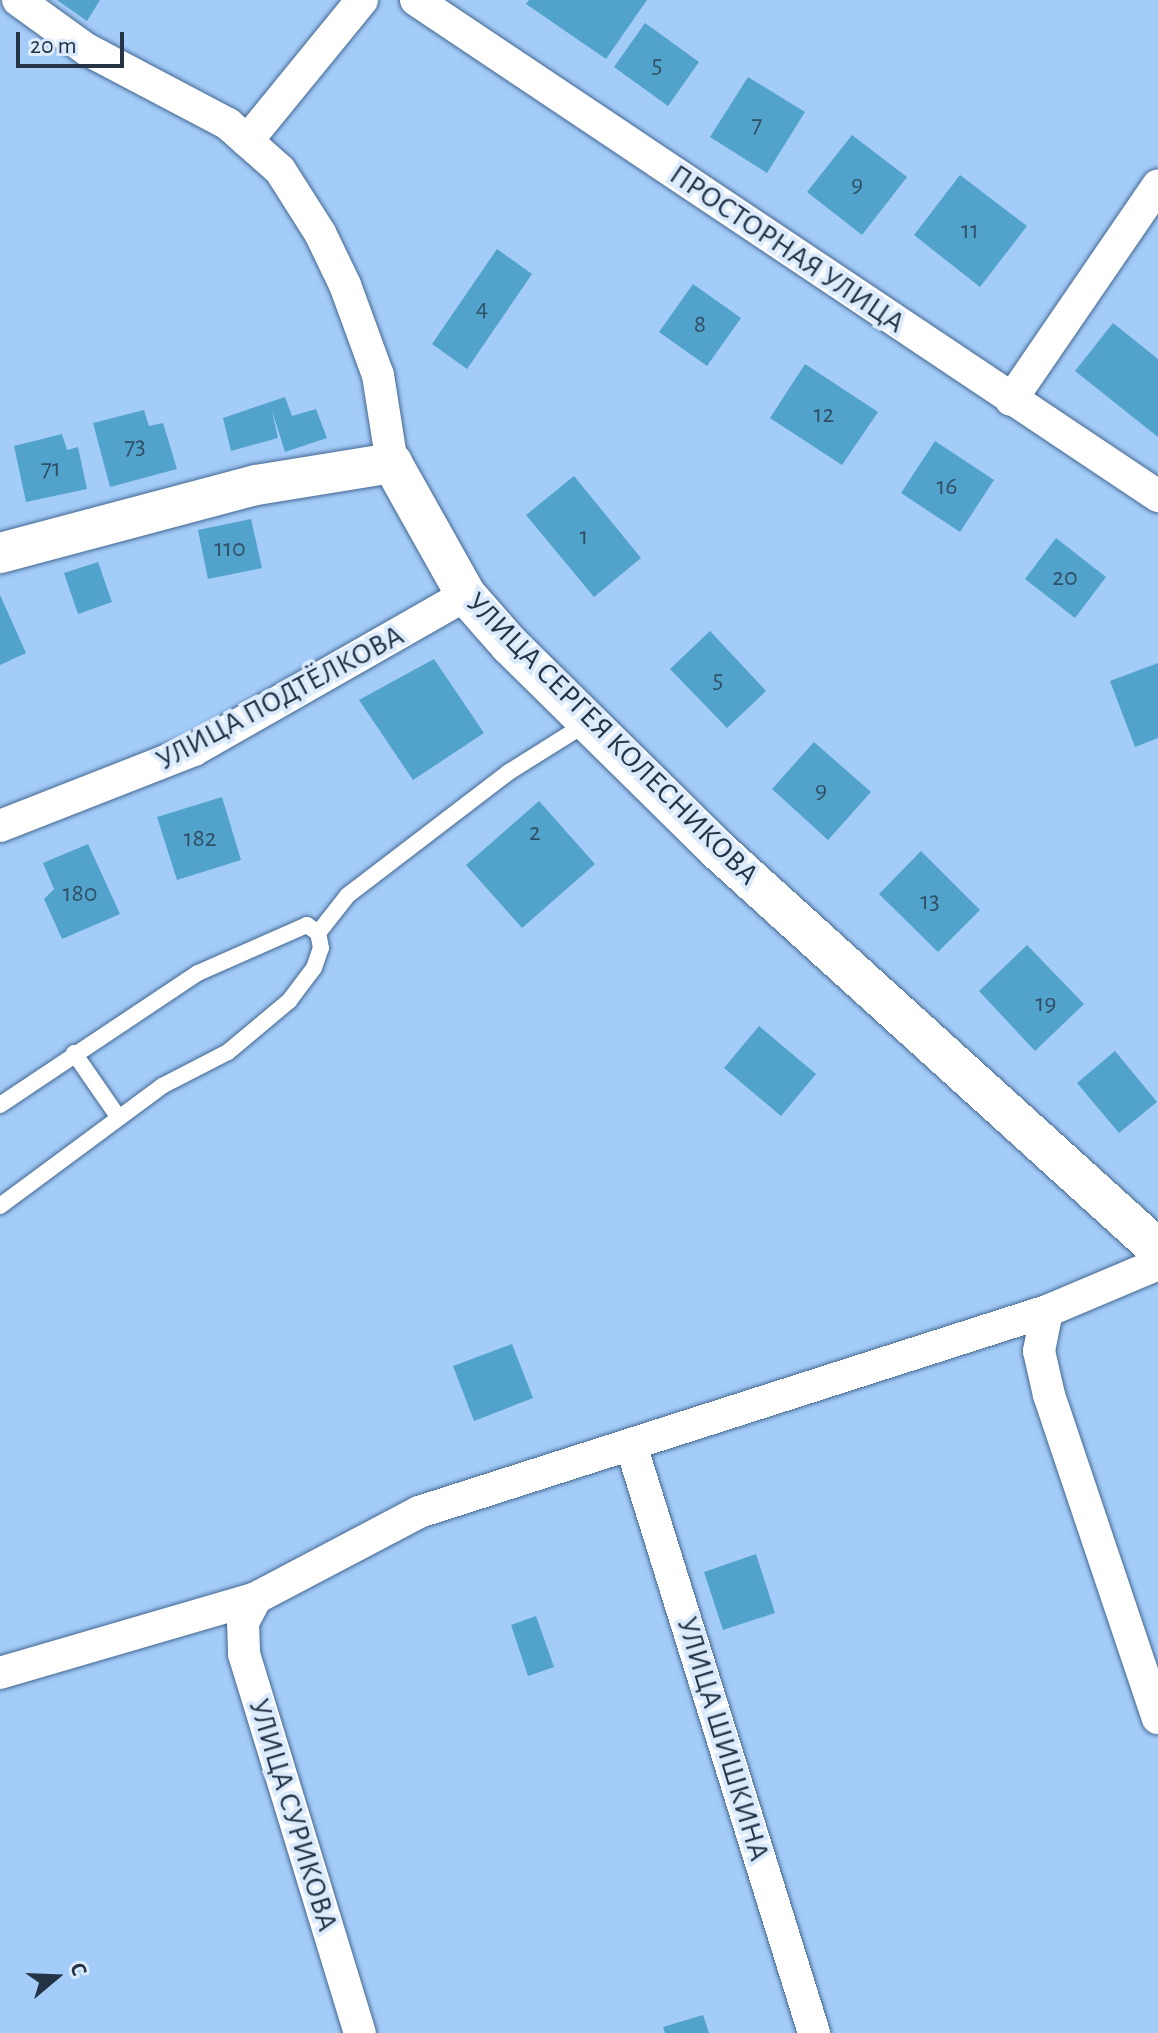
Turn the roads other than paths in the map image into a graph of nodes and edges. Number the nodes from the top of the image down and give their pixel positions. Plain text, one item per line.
1 (18, 0) edge
2 (362, 0) edge
3 (416, 0) edge
4 (247, 141) junction
5 (1158, 185) edge
6 (1011, 400) junction
7 (392, 463) junction
8 (1158, 496) edge
9 (0, 553) edge
10 (466, 595) junction
11 (592, 720) junction
12 (0, 826) edge
13 (318, 933) junction
14 (74, 1053) junction
15 (0, 1105) edge
16 (119, 1118) junction
17 (0, 1206) edge
18 (1158, 1249) edge
19 (1158, 1264) edge
20 (1047, 1311) junction
21 (631, 1445) junction
22 (256, 1598) junction
23 (0, 1673) edge
24 (1158, 1718) edge
25 (360, 2033) edge
26 (814, 2033) edge

1 - 4 street, УЛИЦА СЕРГЕЯ КОЛЕСНИКОВА
2 - 4 street
3 - 6 street, ПРОСТОРНАЯ УЛИЦА
4 - 7 street, УЛИЦА СЕРГЕЯ КОЛЕСНИКОВА
5 - 6 street
6 - 8 street, ПРОСТОРНАЯ УЛИЦА
7 - 9 street
7 - 10 street, УЛИЦА СЕРГЕЯ КОЛЕСНИКОВА
10 - 11 street, УЛИЦА СЕРГЕЯ КОЛЕСНИКОВА
10 - 12 street, УЛИЦА ПОДТЁЛКОВА
11 - 13 lane
11 - 18 street, УЛИЦА СЕРГЕЯ КОЛЕСНИКОВА
13 - 14 lane
13 - 16 lane
14 - 15 lane
14 - 16 lane
16 - 17 lane
19 - 20 street
20 - 21 street
20 - 24 street
21 - 22 street
21 - 26 street, УЛИЦА ШИШКИНА
22 - 23 street
22 - 25 street, УЛИЦА СУРИКОВА

